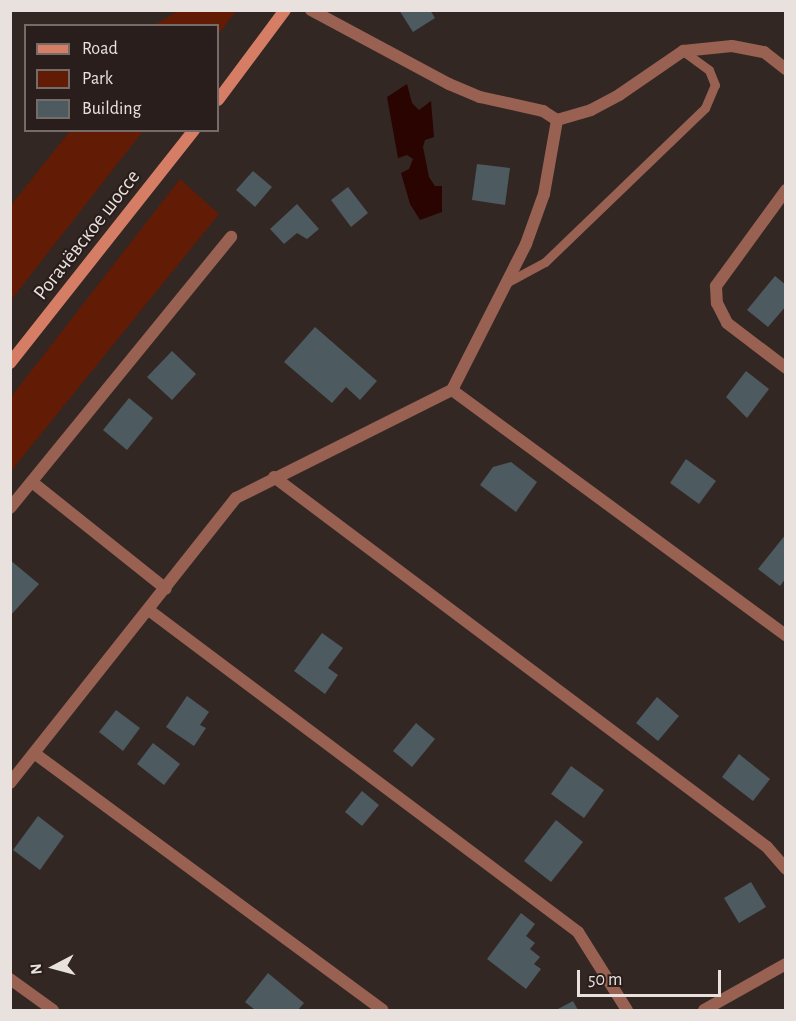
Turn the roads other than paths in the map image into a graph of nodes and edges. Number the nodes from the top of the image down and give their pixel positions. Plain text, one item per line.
1 (285, 10) edge
2 (311, 10) edge
3 (683, 51) junction
4 (784, 65) edge
5 (219, 99) edge
6 (557, 120) junction
7 (192, 132) edge
8 (786, 190) edge
9 (231, 237) dead end
10 (506, 283) junction
11 (10, 363) edge
12 (786, 368) edge
13 (453, 390) junction
14 (274, 477) junction
15 (32, 482) junction
16 (10, 508) edge
17 (166, 589) junction
18 (150, 611) junction
19 (786, 635) edge
20 (34, 753) junction
21 (10, 783) edge
22 (786, 868) edge
23 (786, 964) edge
24 (10, 979) edge
25 (53, 1011) edge
26 (382, 1011) edge
27 (627, 1011) edge
28 (704, 1011) edge

1 - 5 main road
2 - 6 street
3 - 4 street
3 - 6 street
3 - 10 lane
6 - 10 street
7 - 11 main road, Рогачёвское шоссе
8 - 12 street
9 - 15 street
10 - 13 street
13 - 14 street
13 - 19 street
14 - 17 street
14 - 22 street
15 - 16 street
15 - 17 street
17 - 18 street
18 - 20 street
18 - 27 street
20 - 21 street
20 - 26 street
23 - 28 street
24 - 25 street

